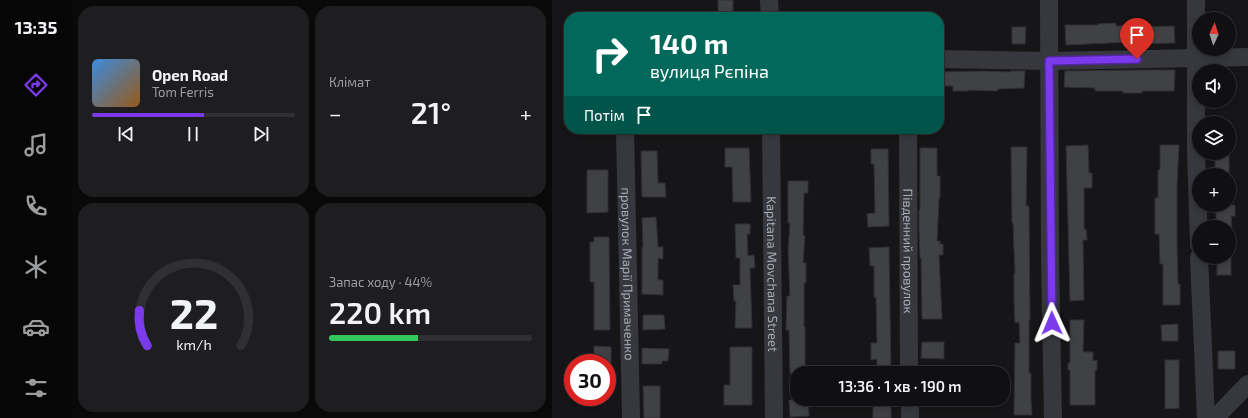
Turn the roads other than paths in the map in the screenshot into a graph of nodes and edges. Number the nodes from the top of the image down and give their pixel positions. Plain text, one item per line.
1 (769, 0) edge
2 (1049, 0) edge
3 (1196, 0) edge
4 (770, 12) edge
5 (1196, 57) junction
6 (1248, 57) edge
7 (944, 60) edge
8 (1049, 61) junction
9 (625, 134) edge
10 (771, 134) edge
11 (908, 134) edge
12 (1198, 220) edge
13 (1199, 264) edge
14 (909, 366) edge
15 (1248, 384) edge
16 (910, 406) edge
17 (631, 418) edge
18 (774, 418) edge
19 (910, 418) edge
20 (1053, 418) edge
21 (1206, 418) edge
22 (1215, 418) edge

1 - 4 street
2 - 8 street
3 - 5 street
5 - 6 street
5 - 8 street
5 - 12 street
7 - 8 street
8 - 20 street
9 - 17 street, провулок Марії Примаченко
10 - 18 street, Kapitana Movchana Street
11 - 14 street, Південний провулок
13 - 21 street
15 - 22 street
16 - 19 street

